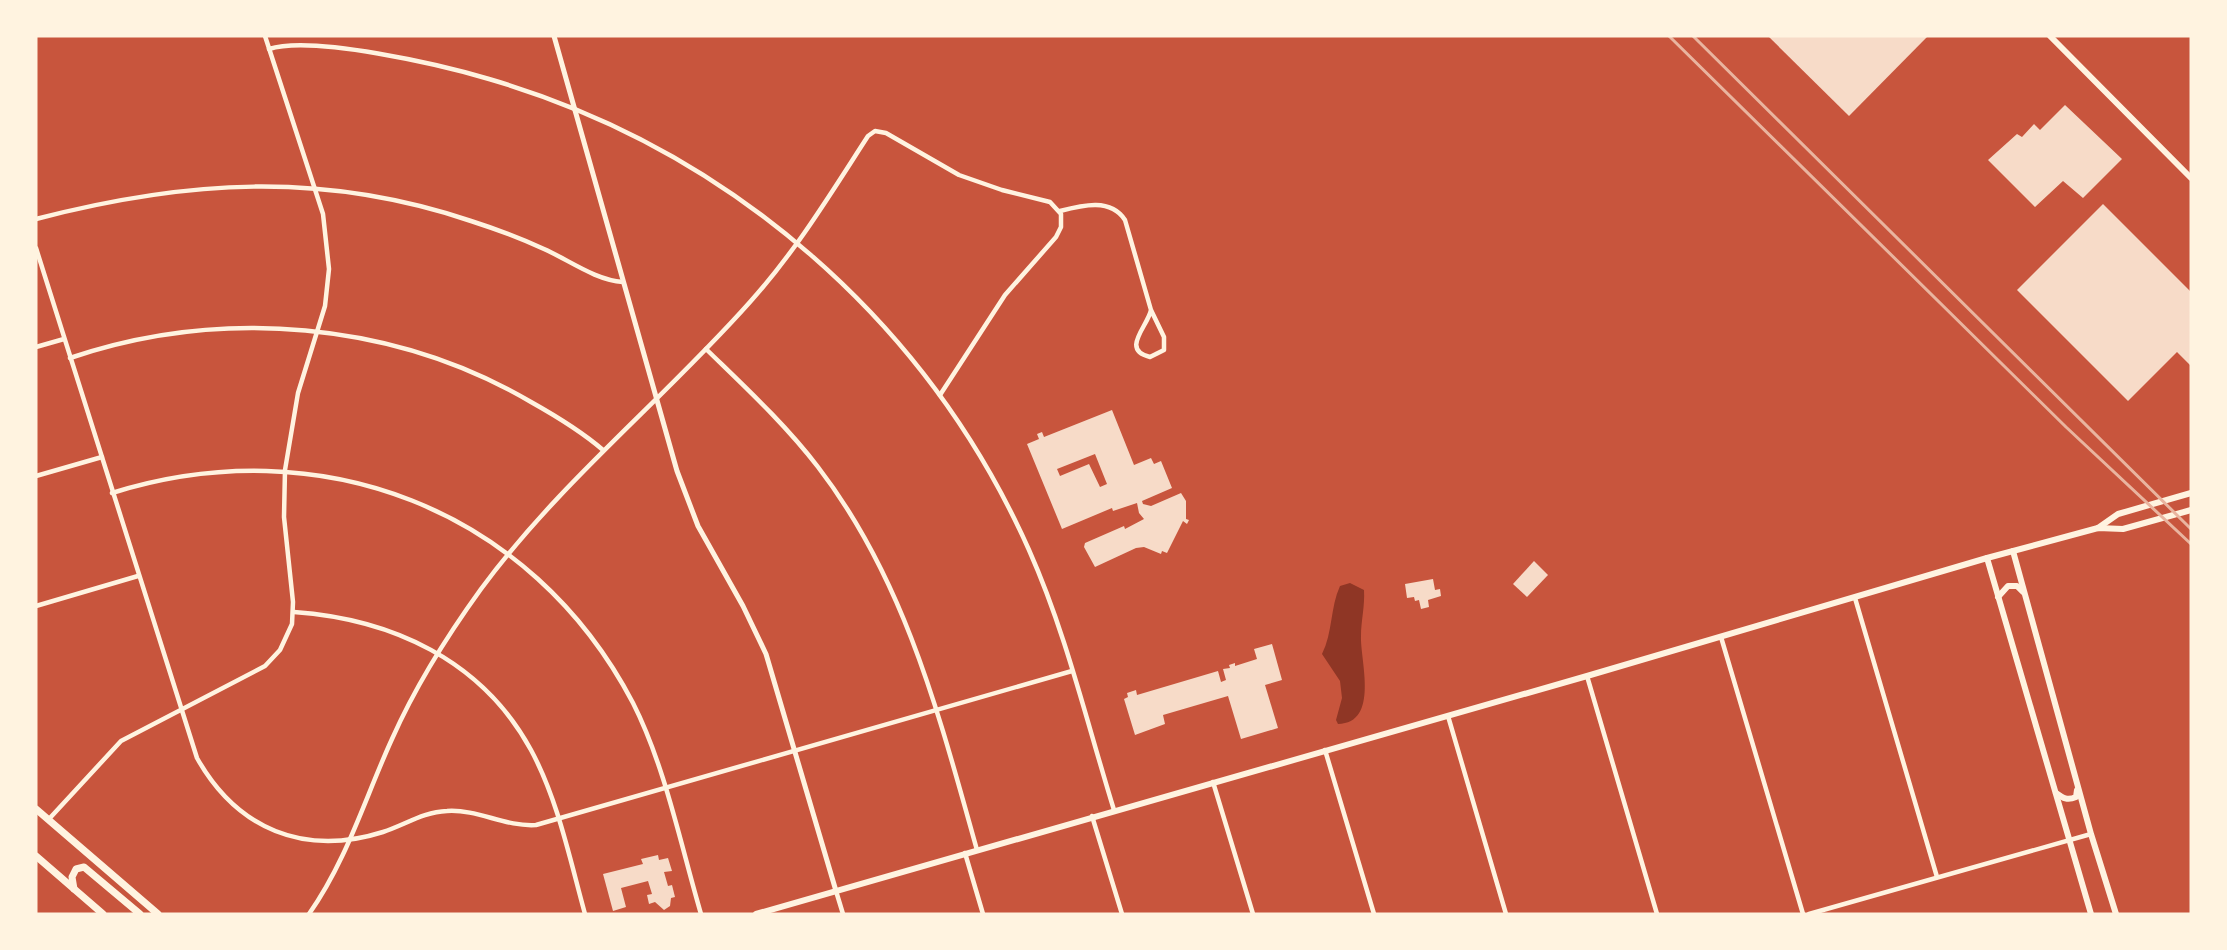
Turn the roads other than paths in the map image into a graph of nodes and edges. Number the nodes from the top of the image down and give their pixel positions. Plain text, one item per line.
1 (265, 36) edge
2 (554, 36) edge
3 (2050, 36) edge
4 (269, 49) junction
5 (574, 108) junction
6 (2191, 178) edge
7 (314, 189) junction
8 (1060, 211) junction
9 (36, 219) edge
10 (798, 243) junction
11 (36, 248) edge
12 (623, 282) junction
13 (1151, 310) junction
14 (318, 331) junction
15 (64, 339) junction
16 (36, 347) edge
17 (706, 349) junction
18 (70, 358) junction
19 (940, 395) junction
20 (656, 399) junction
21 (603, 450) junction
22 (102, 457) junction
23 (285, 470) junction
24 (36, 476) edge
25 (112, 493) junction
26 (2191, 493) edge
27 (2191, 510) edge
28 (2098, 528) junction
29 (2013, 551) junction
30 (508, 555) junction
31 (1988, 558) junction
32 (138, 576) junction
33 (2025, 595) junction
34 (1998, 597) junction
35 (1855, 598) junction
36 (36, 606) edge
37 (294, 612) junction
38 (1721, 637) junction
39 (437, 653) junction
40 (1072, 671) junction
41 (1587, 676) junction
42 (181, 709) junction
43 (937, 710) junction
44 (1448, 716) junction
45 (1325, 750) junction
46 (795, 751) junction
47 (1213, 781) junction
48 (2078, 786) junction
49 (664, 788) junction
50 (2056, 793) junction
51 (36, 809) edge
52 (1114, 810) junction
53 (1092, 816) junction
54 (49, 819) junction
55 (558, 820) junction
56 (2091, 834) junction
57 (351, 839) junction
58 (2070, 840) junction
59 (977, 850) junction
60 (965, 853) junction
61 (36, 857) edge
62 (1938, 877) junction
63 (74, 889) junction
64 (836, 891) junction
65 (103, 914) edge
66 (140, 914) edge
67 (158, 914) edge
68 (309, 914) edge
69 (585, 914) edge
70 (701, 914) edge
71 (756, 914) edge
72 (843, 914) edge
73 (983, 914) edge
74 (1122, 914) edge
75 (1253, 914) edge
76 (1374, 914) edge
77 (1506, 914) edge
78 (1657, 914) edge
79 (1803, 914) edge
80 (1809, 914) edge
81 (2091, 914) edge
82 (2116, 914) edge

1 - 4 street
2 - 5 street
3 - 6 main road
4 - 5 street
4 - 7 street
5 - 10 street
5 - 12 street
7 - 9 street
7 - 12 street
7 - 14 street
8 - 10 street
8 - 13 street
8 - 19 street
10 - 17 street
10 - 19 street
11 - 15 street
12 - 20 street
13 - 13 street
14 - 18 street
14 - 21 street
14 - 23 street
15 - 16 street
15 - 18 street
17 - 20 street
17 - 43 street
18 - 22 street
19 - 40 street
20 - 21 street
20 - 46 street
21 - 30 street
22 - 24 street
22 - 25 street
23 - 25 street
23 - 30 street
23 - 37 street
25 - 32 street
26 - 28 main road
27 - 28 main road
28 - 29 main road
29 - 31 main road
29 - 33 main road
30 - 39 street
30 - 49 street
31 - 34 main road
31 - 35 main road
32 - 36 street
32 - 42 street
33 - 34 main road
33 - 48 main road
34 - 50 main road
35 - 38 main road
35 - 62 street
37 - 39 street
37 - 42 street
38 - 41 main road
38 - 79 street
39 - 55 street
39 - 57 street
40 - 43 street
40 - 52 street
41 - 44 main road
41 - 78 street
42 - 54 street
42 - 57 street
43 - 46 street
43 - 59 street
44 - 45 main road
44 - 77 street
45 - 47 main road
45 - 76 street
46 - 49 street
46 - 64 street
47 - 52 main road
47 - 75 street
48 - 50 main road
48 - 56 main road
49 - 55 street
49 - 70 street
50 - 58 main road
51 - 54 main road
52 - 53 main road
53 - 59 main road
53 - 74 street
54 - 67 main road
55 - 57 street
55 - 69 street
56 - 58 street
56 - 82 main road
57 - 68 street
58 - 62 street
58 - 81 main road
59 - 60 main road
60 - 64 main road
60 - 73 street
61 - 63 main road
62 - 80 street
63 - 65 main road
63 - 66 main road
64 - 71 main road
64 - 72 street

